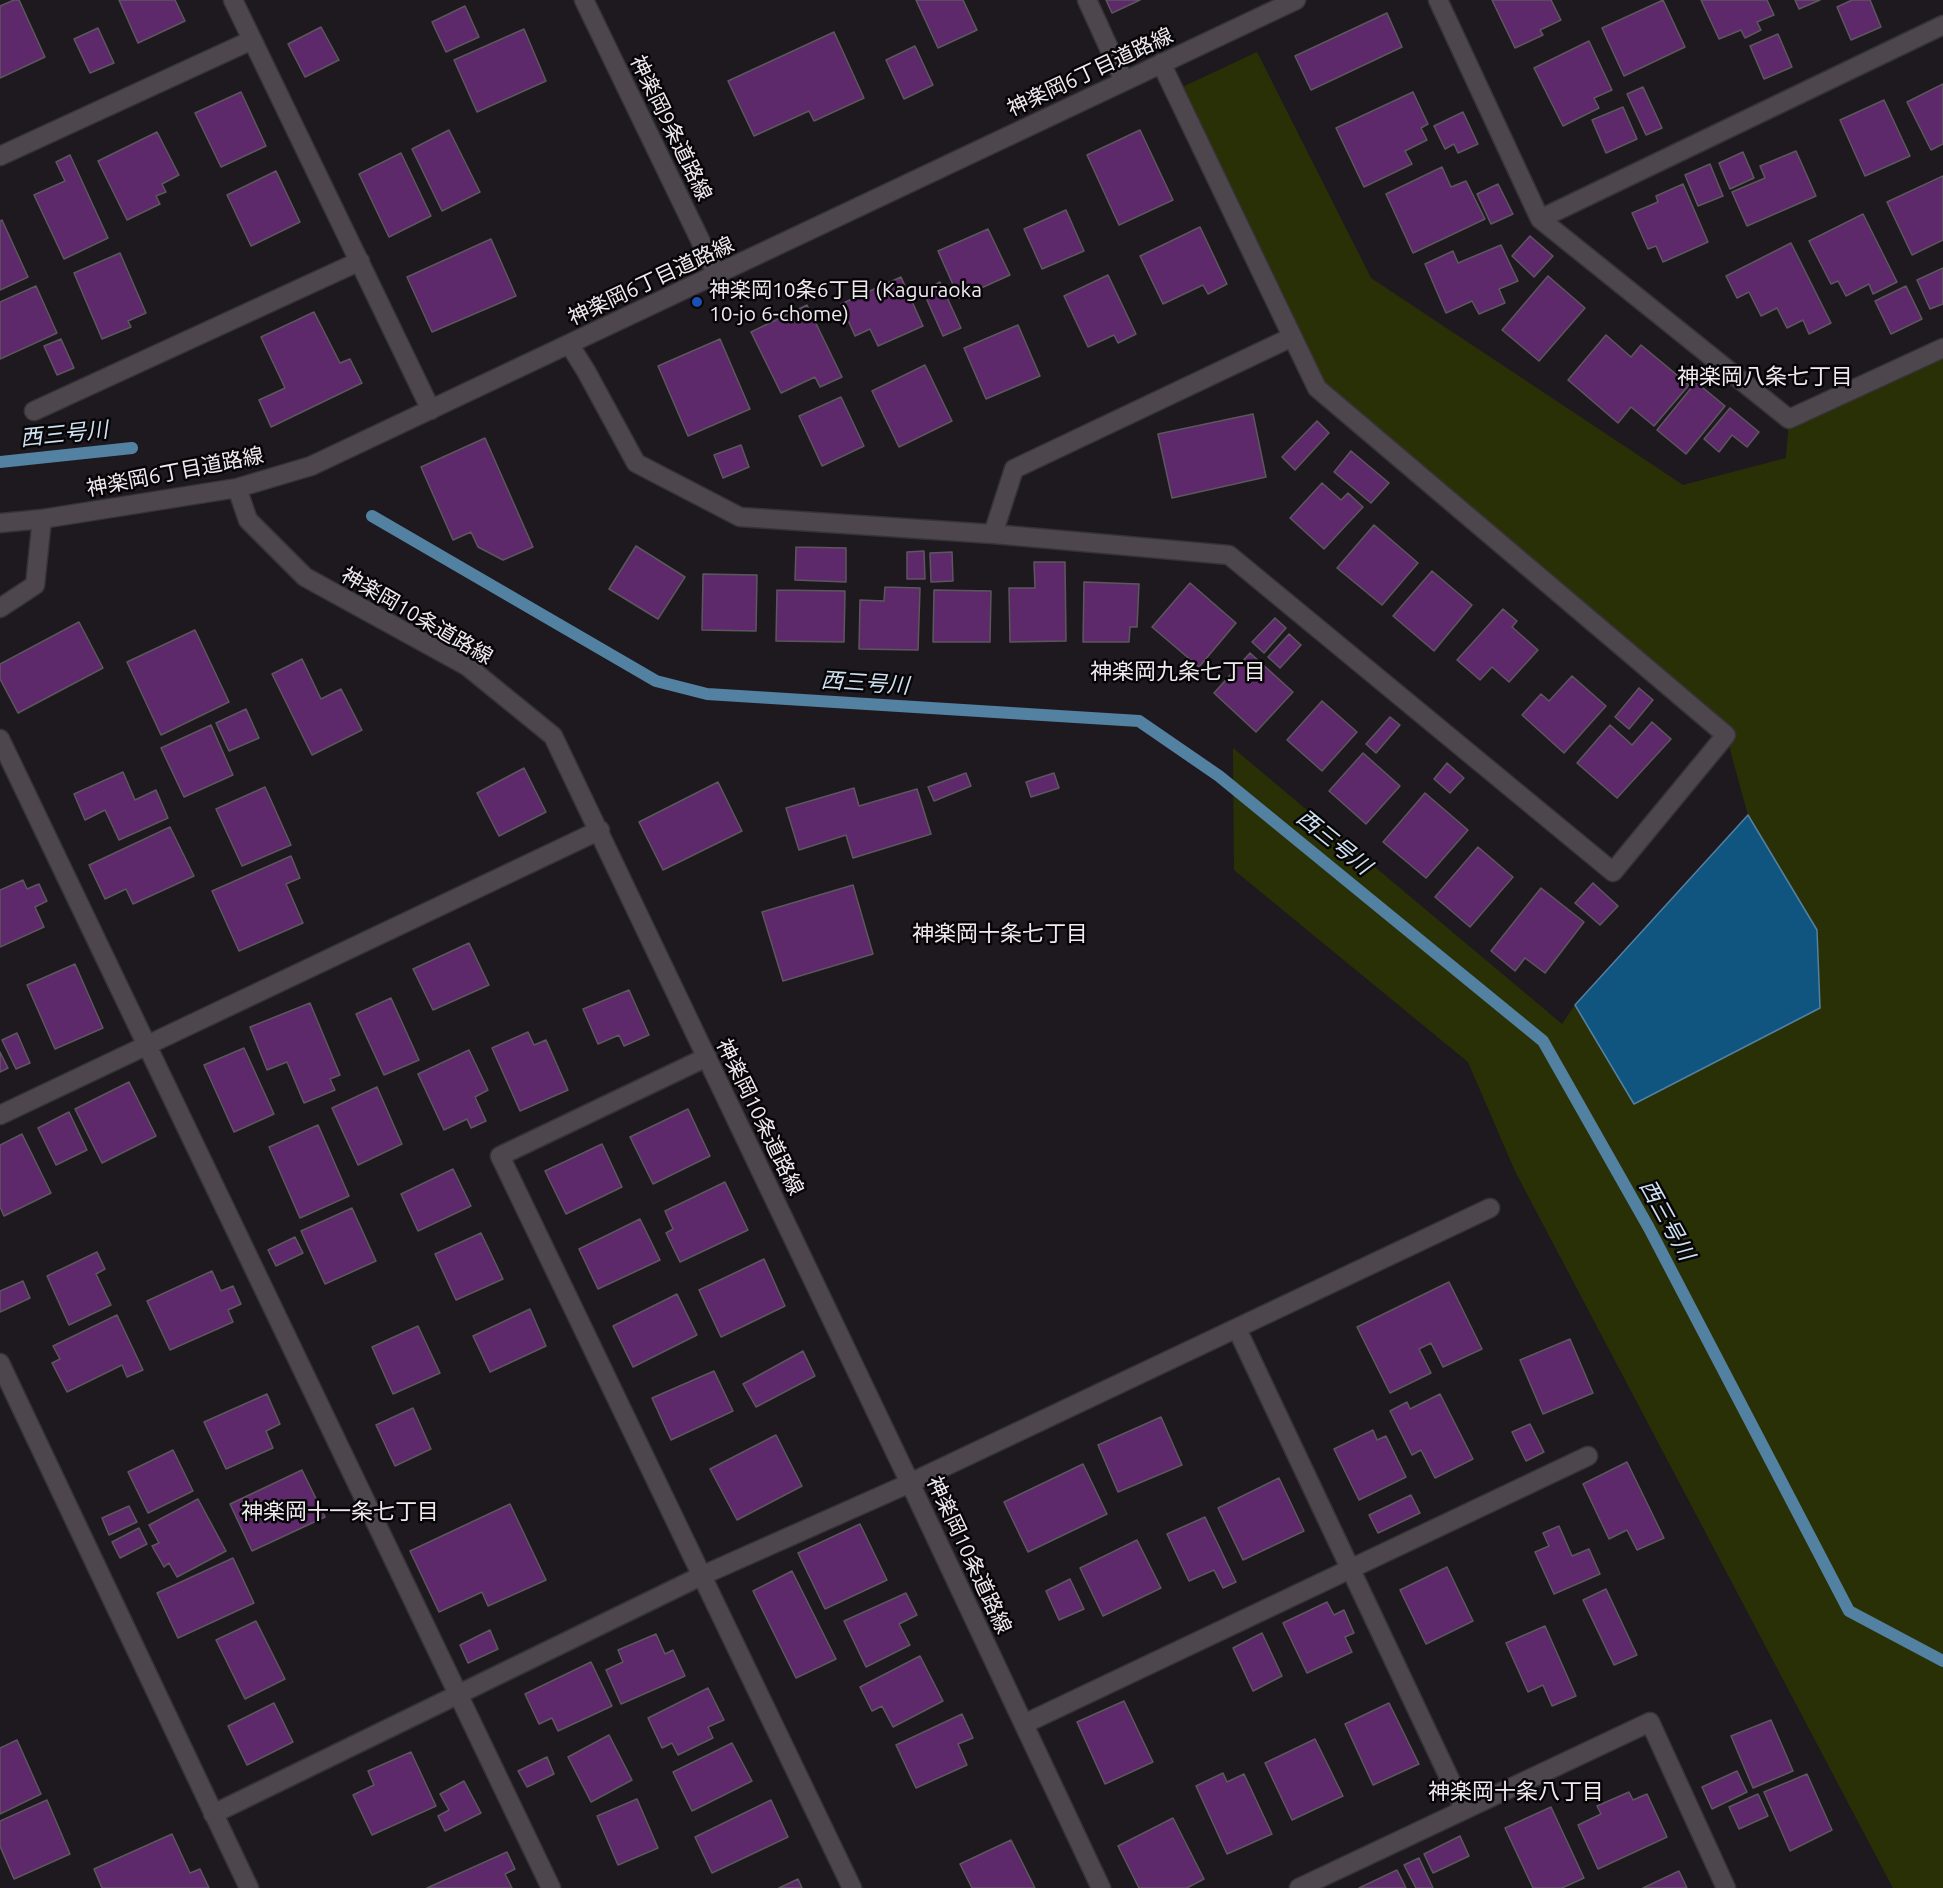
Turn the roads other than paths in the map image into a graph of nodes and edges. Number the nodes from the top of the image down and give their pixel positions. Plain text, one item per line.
1 (233, 0) edge
2 (584, 0) edge
3 (1087, 0) edge
4 (1438, 0) edge
5 (1284, 2) edge
6 (1943, 26) edge
7 (252, 40) junction
8 (1161, 63) junction
9 (1124, 81) junction
10 (0, 156) edge
11 (1540, 219) junction
12 (360, 261) junction
13 (717, 275) junction
14 (1292, 337) junction
15 (569, 344) junction
16 (1943, 348) edge
17 (431, 410) junction
18 (34, 411) dead end
19 (237, 488) junction
20 (42, 519) junction
21 (0, 523) edge
22 (993, 534) junction
23 (0, 608) edge
24 (0, 739) edge
25 (600, 830) junction
26 (147, 1044) junction
27 (707, 1057) junction
28 (0, 1115) edge
29 (1490, 1208) dead end
30 (1237, 1329) junction
31 (0, 1363) edge
32 (1588, 1456) dead end
33 (910, 1483) junction
34 (1350, 1569) junction
35 (701, 1576) junction
36 (458, 1694) junction
37 (1023, 1724) junction
38 (1464, 1809) junction
39 (213, 1814) junction
40 (249, 1888) edge
41 (551, 1888) edge
42 (852, 1888) edge
43 (1101, 1888) edge
44 (1299, 1888) edge
45 (1726, 1888) edge

1 - 7 street
2 - 13 street, 神楽岡9条道路線
3 - 9 street
4 - 11 street
5 - 8 street, 神楽岡6丁目道路線
6 - 11 street
7 - 10 street
7 - 12 street
8 - 9 street, 神楽岡6丁目道路線
8 - 14 street
9 - 13 street, 神楽岡6丁目道路線
11 - 16 street
12 - 17 street
12 - 18 street
13 - 15 street, 神楽岡6丁目道路線
14 - 22 street
14 - 22 street
15 - 17 street, 神楽岡6丁目道路線
15 - 22 street
17 - 19 street, 神楽岡6丁目道路線
19 - 20 street, 神楽岡6丁目道路線
19 - 25 street, 神楽岡10条道路線
20 - 21 street, 神楽岡6丁目道路線
20 - 23 street
24 - 26 street
25 - 26 street
25 - 27 street, 神楽岡10条道路線
26 - 28 street
26 - 36 street
27 - 33 street, 神楽岡10条道路線
27 - 35 street
29 - 30 street
30 - 33 street
30 - 34 street
31 - 39 street
32 - 34 street
33 - 35 street
33 - 37 street, 神楽岡10条道路線
34 - 37 street
34 - 38 street
35 - 36 street
35 - 42 street
36 - 39 street
36 - 41 street
37 - 43 street, 神楽岡10条道路線
38 - 44 street
38 - 45 street
39 - 40 street

